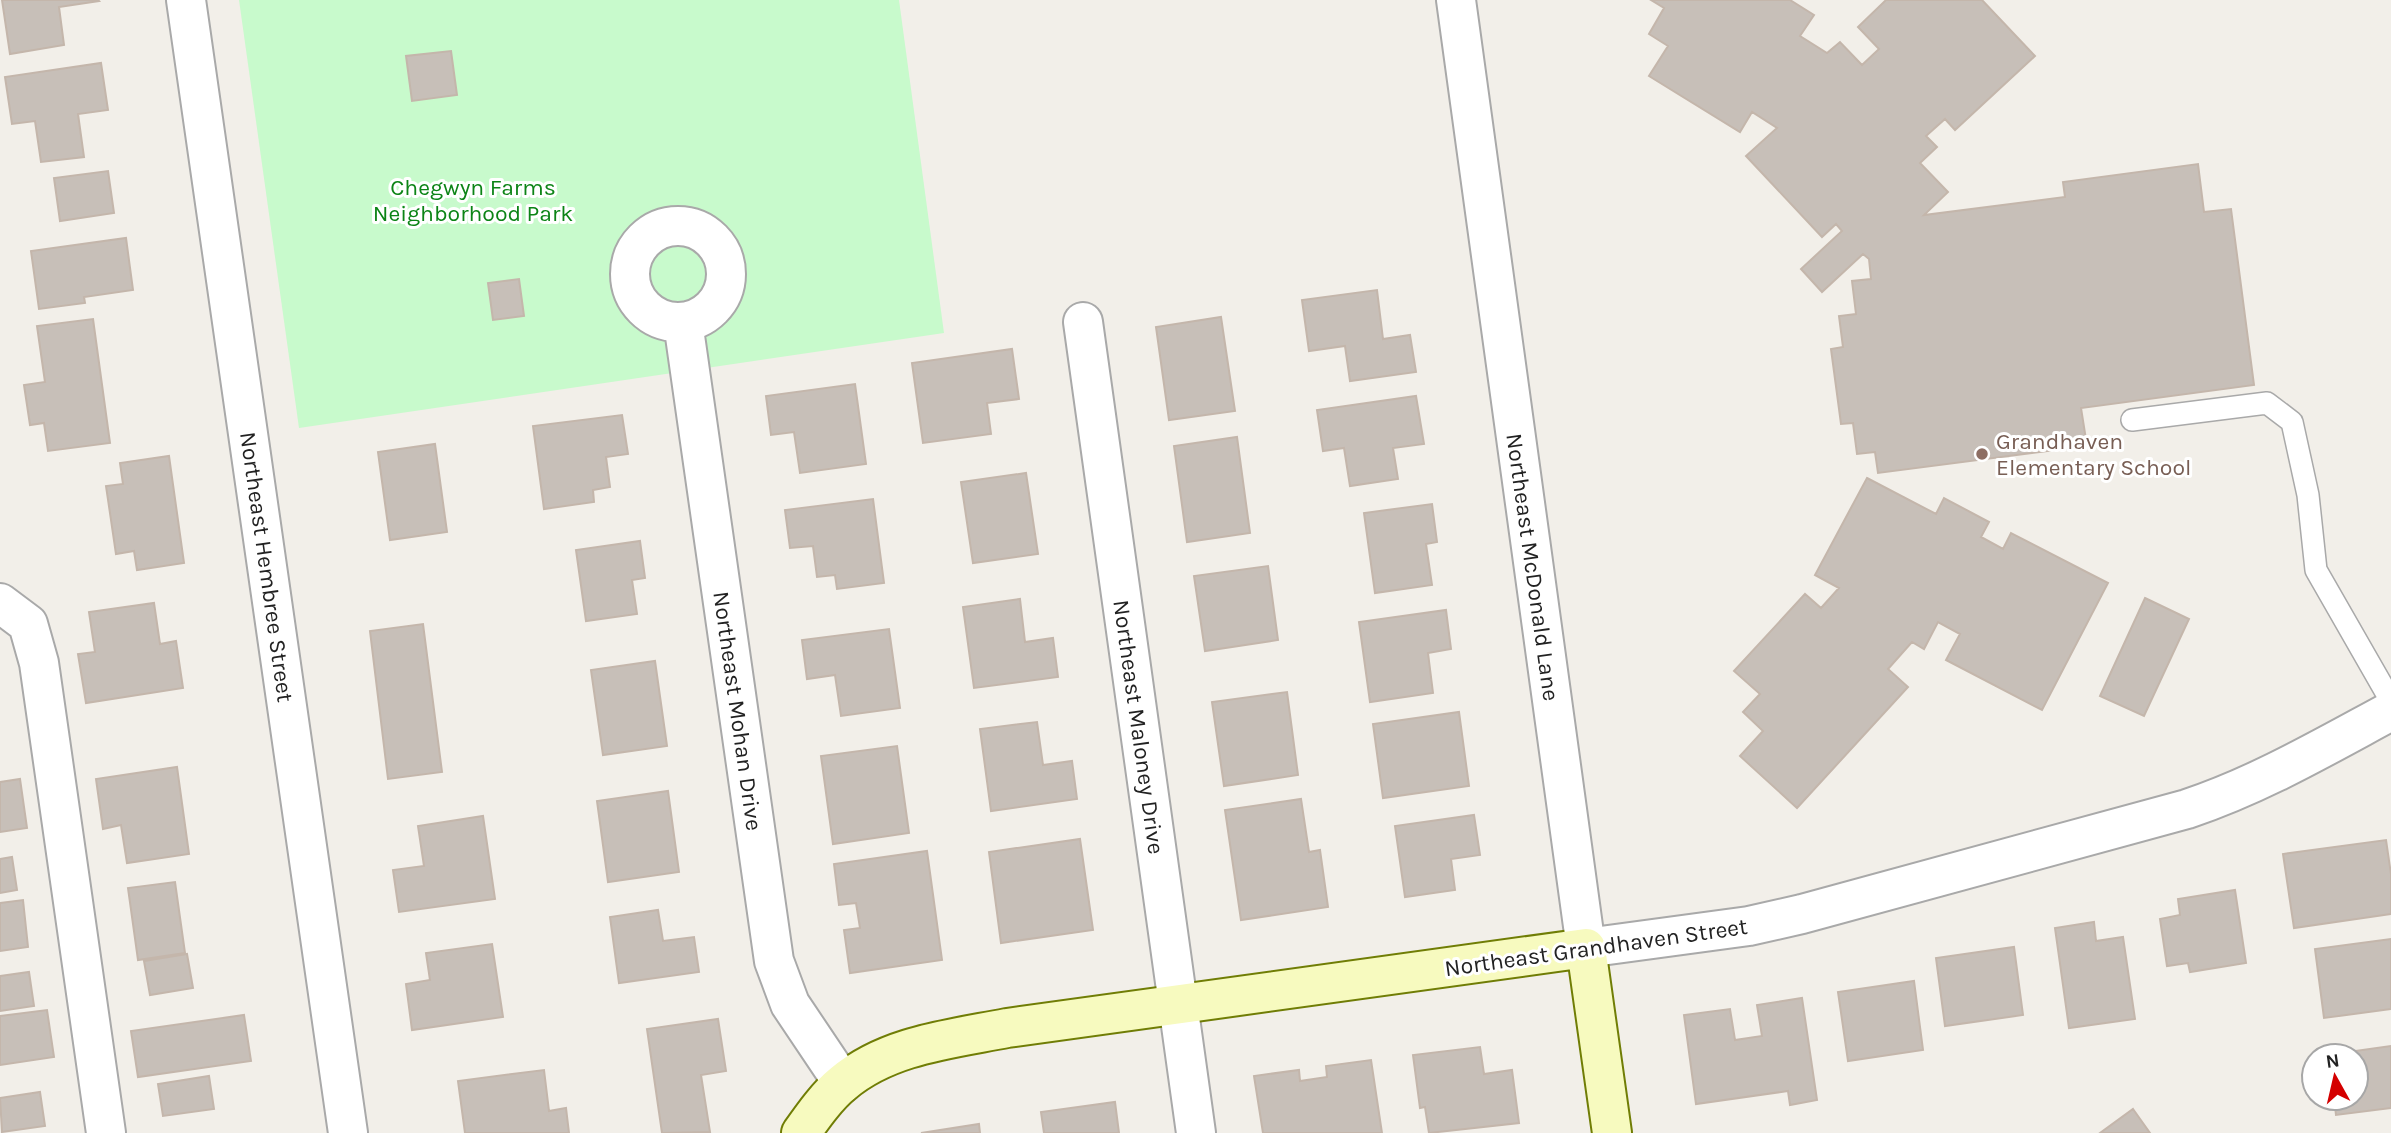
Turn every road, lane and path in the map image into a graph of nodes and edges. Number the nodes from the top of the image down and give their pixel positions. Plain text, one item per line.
1 (186, 0) edge
2 (1456, 0) edge
3 (682, 322) dead end
4 (1083, 322) dead end
5 (2132, 420) dead end
6 (0, 603) edge
7 (2391, 701) edge
8 (2391, 711) edge
9 (1586, 948) junction
10 (1178, 1006) junction
11 (843, 1083) junction
12 (106, 1133) edge
13 (348, 1133) edge
14 (801, 1133) edge
15 (1196, 1133) edge
16 (1612, 1133) edge

1 - 13 street, Northeast Hembree Street
2 - 9 street, Northeast McDonald Lane
3 - 11 street, Northeast Mohan Drive
4 - 10 street, Northeast Maloney Drive
5 - 7 lane
6 - 12 street
8 - 9 street, Northeast Grandhaven Street
9 - 10 street, Northeast Grandhaven Street
9 - 16 street, Northeast McDonald Lane
10 - 11 street, Northeast Grandhaven Street
10 - 15 street, Northeast Maloney Drive
11 - 14 street, Northeast Grandhaven Street

